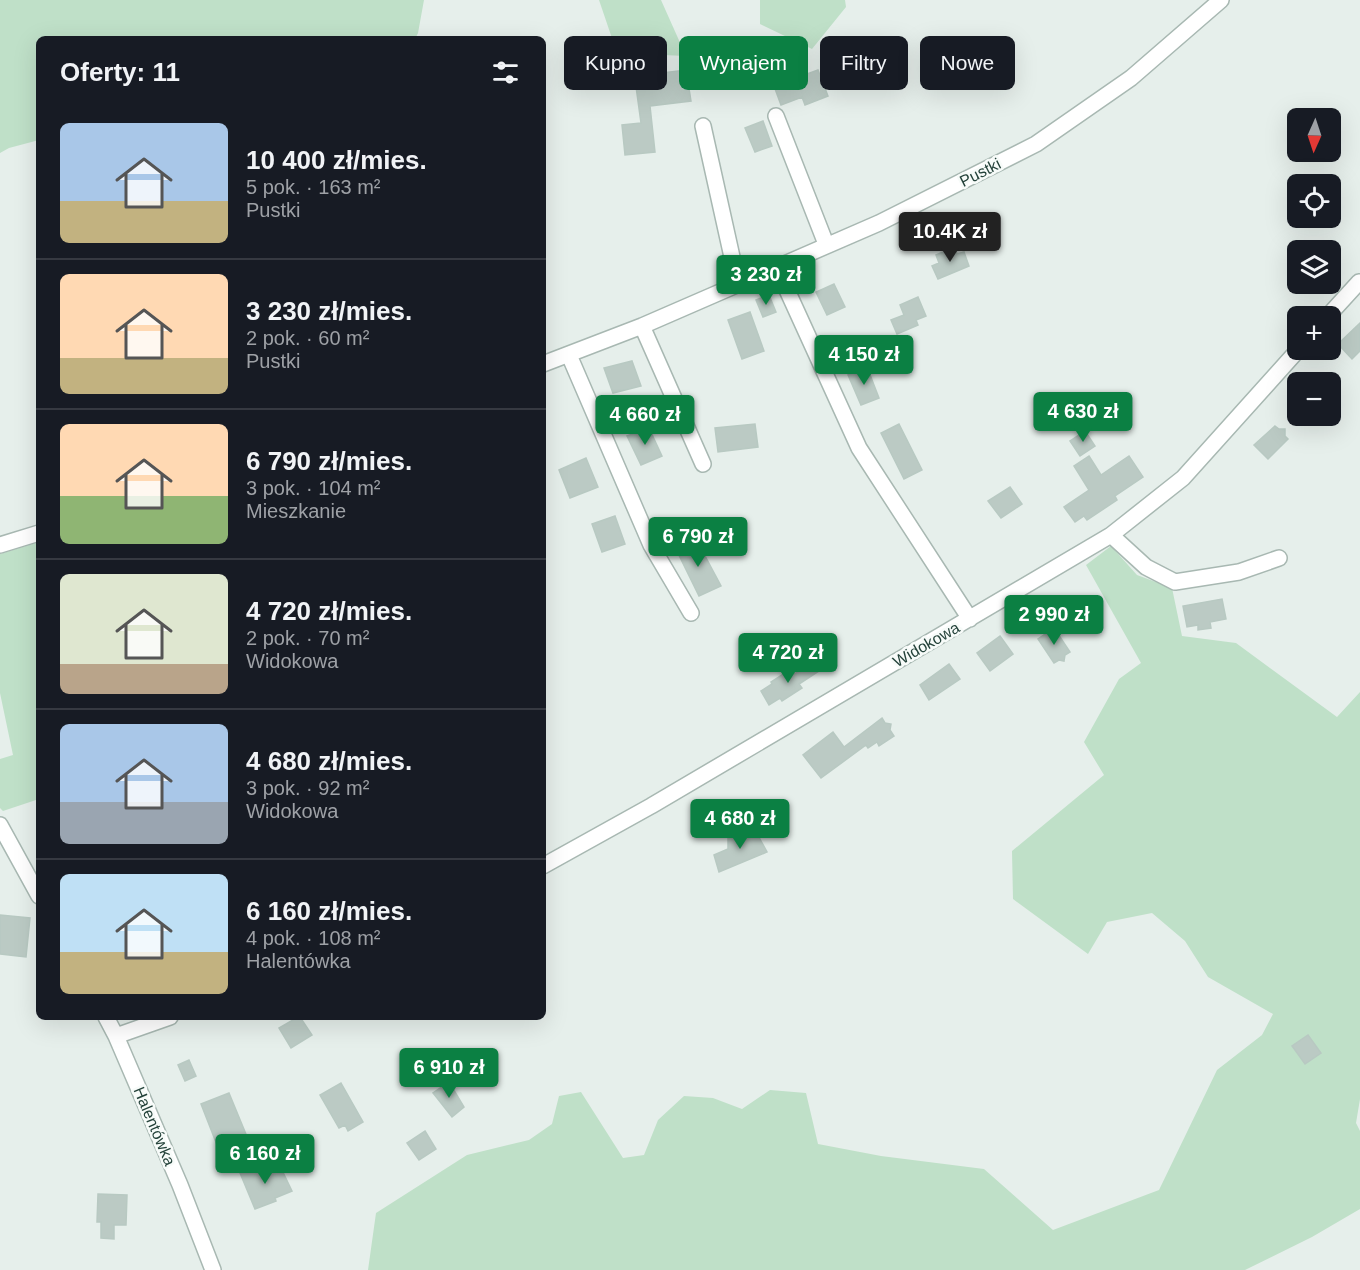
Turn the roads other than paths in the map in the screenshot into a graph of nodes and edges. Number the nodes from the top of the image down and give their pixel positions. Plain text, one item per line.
1 (1221, 0) edge
2 (776, 116) dead end
3 (703, 126) dead end
4 (826, 244) junction
5 (777, 267) junction
6 (1359, 282) edge
7 (738, 284) junction
8 (1337, 306) edge
9 (642, 326) junction
10 (569, 355) junction
11 (1289, 360) edge
12 (546, 363) edge
13 (703, 464) dead end
14 (36, 534) edge
15 (1111, 535) junction
16 (0, 545) edge
17 (1279, 558) dead end
18 (691, 613) dead end
19 (970, 619) junction
20 (0, 825) edge
21 (546, 864) edge
22 (36, 891) edge
23 (108, 1020) edge
24 (161, 1020) edge
25 (116, 1036) junction
26 (213, 1270) edge

1 - 4 street, Pustki
2 - 4 street
3 - 7 street
4 - 5 street, Pustki
5 - 7 street, Pustki
5 - 19 street
6 - 8 street
7 - 9 street, Pustki
9 - 10 street, Pustki
9 - 13 street
10 - 12 street, Pustki
10 - 18 street
11 - 15 street, Widokowa
14 - 16 street
15 - 17 street
15 - 19 street, Widokowa
19 - 21 street, Widokowa
20 - 22 street
23 - 25 street, Halentówka
24 - 25 street
25 - 26 street, Halentówka

